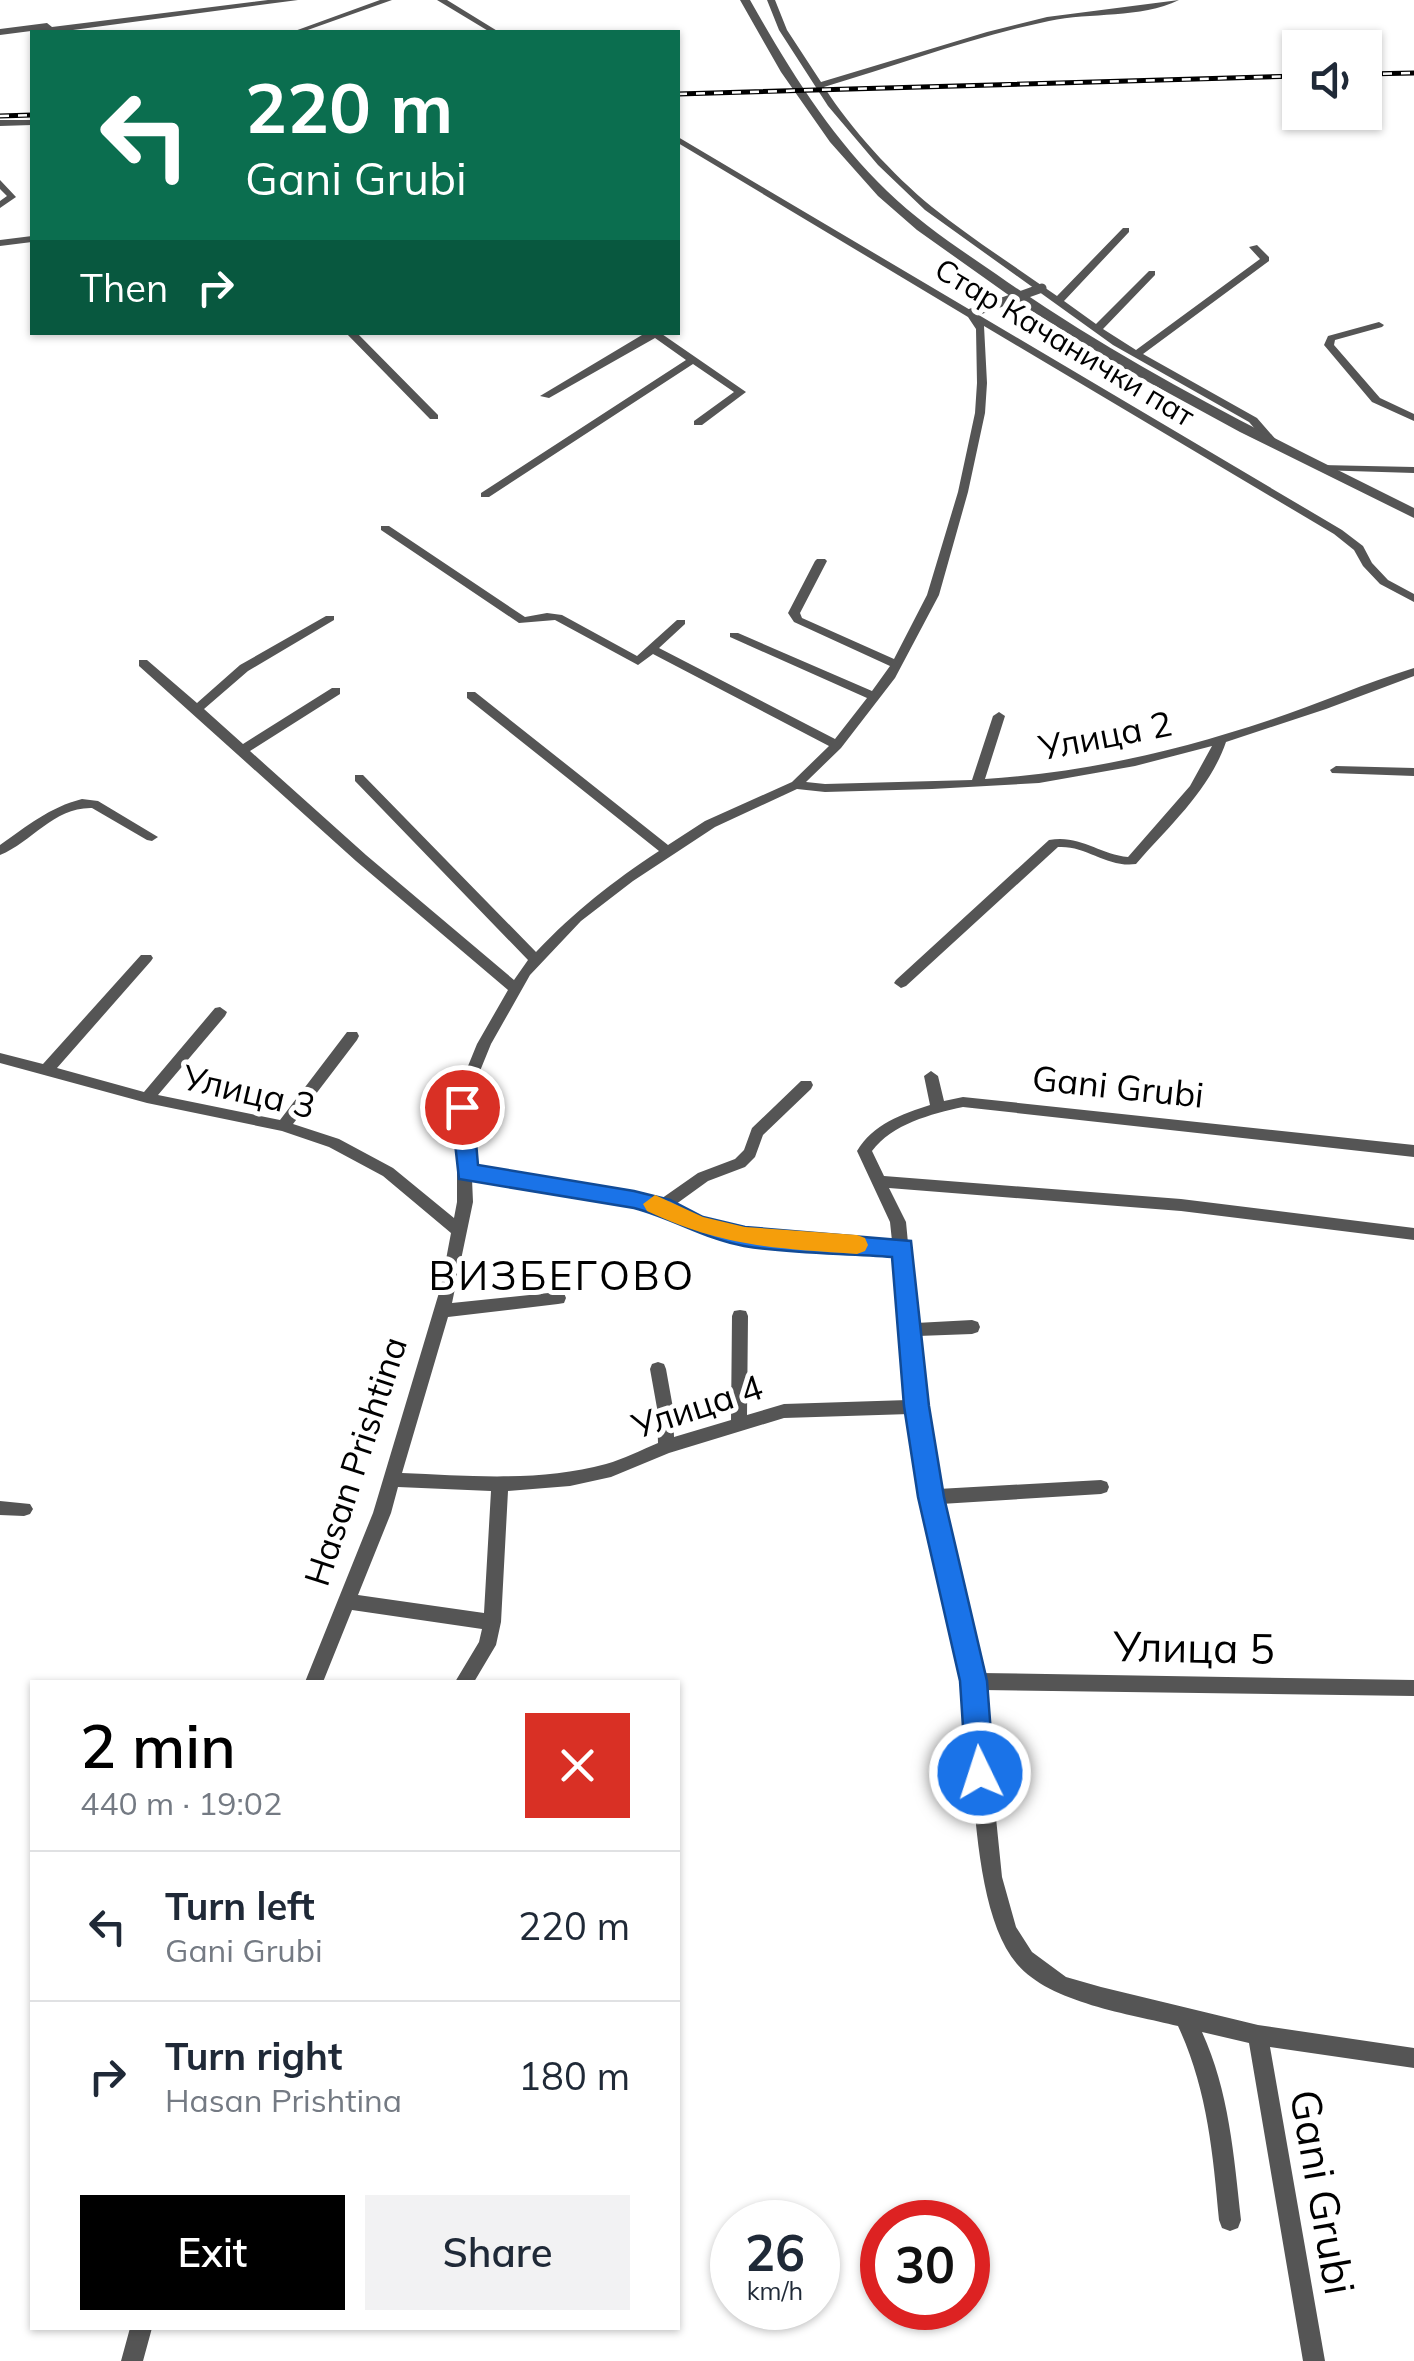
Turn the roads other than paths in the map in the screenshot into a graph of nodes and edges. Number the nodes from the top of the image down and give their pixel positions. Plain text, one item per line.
1 (258, 0) edge
2 (293, 0) edge
3 (388, 0) edge
4 (440, 0) edge
5 (745, 0) edge
6 (756, 0) edge
7 (771, 0) edge
8 (1174, 0) edge
9 (30, 30) edge
10 (30, 30) edge
11 (58, 30) edge
12 (302, 30) edge
13 (492, 30) edge
14 (30, 33) edge
15 (0, 34) edge
16 (782, 68) junction
17 (818, 86) junction
18 (29, 121) edge
19 (0, 123) edge
20 (680, 141) edge
21 (691, 149) junction
22 (680, 153) edge
23 (0, 183) edge
24 (0, 205) edge
25 (1126, 230) dead end
26 (30, 238) edge
27 (0, 244) edge
28 (1254, 247) dead end
29 (1152, 273) dead end
30 (1042, 288) junction
31 (1060, 299) junction
32 (971, 312) junction
33 (1380, 325) dead end
34 (1097, 329) junction
35 (353, 335) edge
36 (652, 335) edge
37 (656, 335) edge
38 (1136, 355) junction
39 (694, 359) junction
40 (546, 396) dead end
41 (434, 417) dead end
42 (1414, 418) edge
43 (698, 423) dead end
44 (1274, 444) junction
45 (1321, 468) junction
46 (1414, 470) edge
47 (485, 495) dead end
48 (1414, 514) edge
49 (386, 528) dead end
50 (822, 560) dead end
51 (1414, 599) edge
52 (330, 618) dead end
53 (682, 622) dead end
54 (734, 635) dead end
55 (654, 650) junction
56 (142, 664) dead end
57 (897, 664) junction
58 (1414, 672) edge
59 (336, 691) dead end
60 (470, 695) dead end
61 (875, 697) junction
62 (197, 709) junction
63 (999, 716) dead end
64 (1220, 742) junction
65 (837, 746) junction
66 (243, 750) junction
67 (1336, 770) dead end
68 (1414, 772) edge
69 (359, 778) dead end
70 (978, 782) junction
71 (796, 784) junction
72 (152, 837) dead end
73 (667, 851) junction
74 (0, 852) edge
75 (146, 958) dead end
76 (535, 960) junction
77 (901, 983) dead end
78 (514, 988) junction
79 (220, 1012) dead end
80 (352, 1036) dead end
81 (0, 1058) edge
82 (46, 1071) junction
83 (931, 1076) dead end
84 (806, 1085) dead end
85 (147, 1098) junction
86 (938, 1106) junction
87 (283, 1126) junction
88 (1414, 1151) edge
89 (467, 1172) junction
90 (881, 1182) junction
91 (662, 1206) junction
92 (460, 1231) junction
93 (1414, 1234) edge
94 (902, 1248) junction
95 (558, 1298) dead end
96 (440, 1311) junction
97 (740, 1316) dead end
98 (972, 1327) dead end
99 (909, 1330) junction
100 (658, 1368) dead end
101 (917, 1406) junction
102 (739, 1424) junction
103 (666, 1447) junction
104 (394, 1480) junction
105 (500, 1484) junction
106 (1101, 1487) dead end
107 (931, 1497) junction
108 (0, 1508) edge
109 (24, 1509) dead end
110 (346, 1601) junction
111 (492, 1622) junction
112 (315, 1680) edge
113 (465, 1680) edge
114 (974, 1681) junction
115 (1414, 1688) edge
116 (1186, 2020) junction
117 (1258, 2035) junction
118 (1414, 2058) edge
119 (1230, 2220) dead end
120 (140, 2330) edge
121 (132, 2361) edge
122 (1314, 2361) edge

1 - 9 street
2 - 11 street
3 - 12 street
4 - 13 street
5 - 16 street
6 - 16 street
7 - 17 street
8 - 17 street
10 - 15 street
14 - 15 street
16 - 44 street
17 - 30 street
18 - 19 street
20 - 21 street, Стар Качанички пат
21 - 22 street
21 - 32 street, Стар Качанички пат
23 - 24 street
25 - 31 street
26 - 27 street
28 - 38 street
29 - 34 street
30 - 31 street
30 - 32 street, bridge
31 - 34 street
32 - 51 street, Стар Качанички пат
32 - 57 street
33 - 42 street
34 - 38 street
35 - 41 street
36 - 40 street
37 - 39 street
38 - 44 street
39 - 43 street
39 - 47 street
44 - 45 street
45 - 46 street
45 - 48 street
49 - 55 street
50 - 57 street
52 - 62 street
53 - 55 street
54 - 61 street
55 - 65 street
56 - 62 street
57 - 61 street
58 - 64 street, Улица 2
59 - 66 street
60 - 73 street
61 - 65 street
62 - 66 street
63 - 70 street
64 - 70 street, Улица 2
64 - 77 street
65 - 71 street
66 - 78 street
67 - 68 street
69 - 76 street
70 - 71 street, Улица 2
71 - 73 street, Hasan Prishtina
72 - 74 street
73 - 76 street, Hasan Prishtina
75 - 82 street
76 - 78 street, Hasan Prishtina
78 - 89 street, Hasan Prishtina
79 - 85 street
80 - 87 street
81 - 82 street, Улица 3
82 - 85 street, Улица 3
83 - 86 street
84 - 91 street
85 - 87 street, Улица 3
86 - 88 street, Gani Grubi
86 - 90 street, Gani Grubi
87 - 92 street, Улица 3
89 - 91 street
89 - 92 street, Hasan Prishtina
90 - 93 street
90 - 94 street, Gani Grubi
91 - 94 street
92 - 96 street, Hasan Prishtina
94 - 99 street, Gani Grubi
95 - 96 street
96 - 104 street, Hasan Prishtina
97 - 102 street
98 - 99 street
99 - 101 street, Gani Grubi
100 - 103 street
101 - 102 street, Улица 4
101 - 107 street, Gani Grubi
102 - 103 street, Улица 4
103 - 105 street, Улица 4
104 - 105 street, Улица 4
104 - 110 street, Hasan Prishtina
105 - 111 street
106 - 107 street
107 - 114 street, Gani Grubi
108 - 109 street
110 - 111 street
110 - 112 street, Hasan Prishtina
111 - 113 street
114 - 115 street, Улица 5
114 - 116 street, Gani Grubi
116 - 117 street, Gani Grubi
116 - 119 street
117 - 118 street, Gani Grubi
117 - 122 street, Gani Grubi
120 - 121 street

